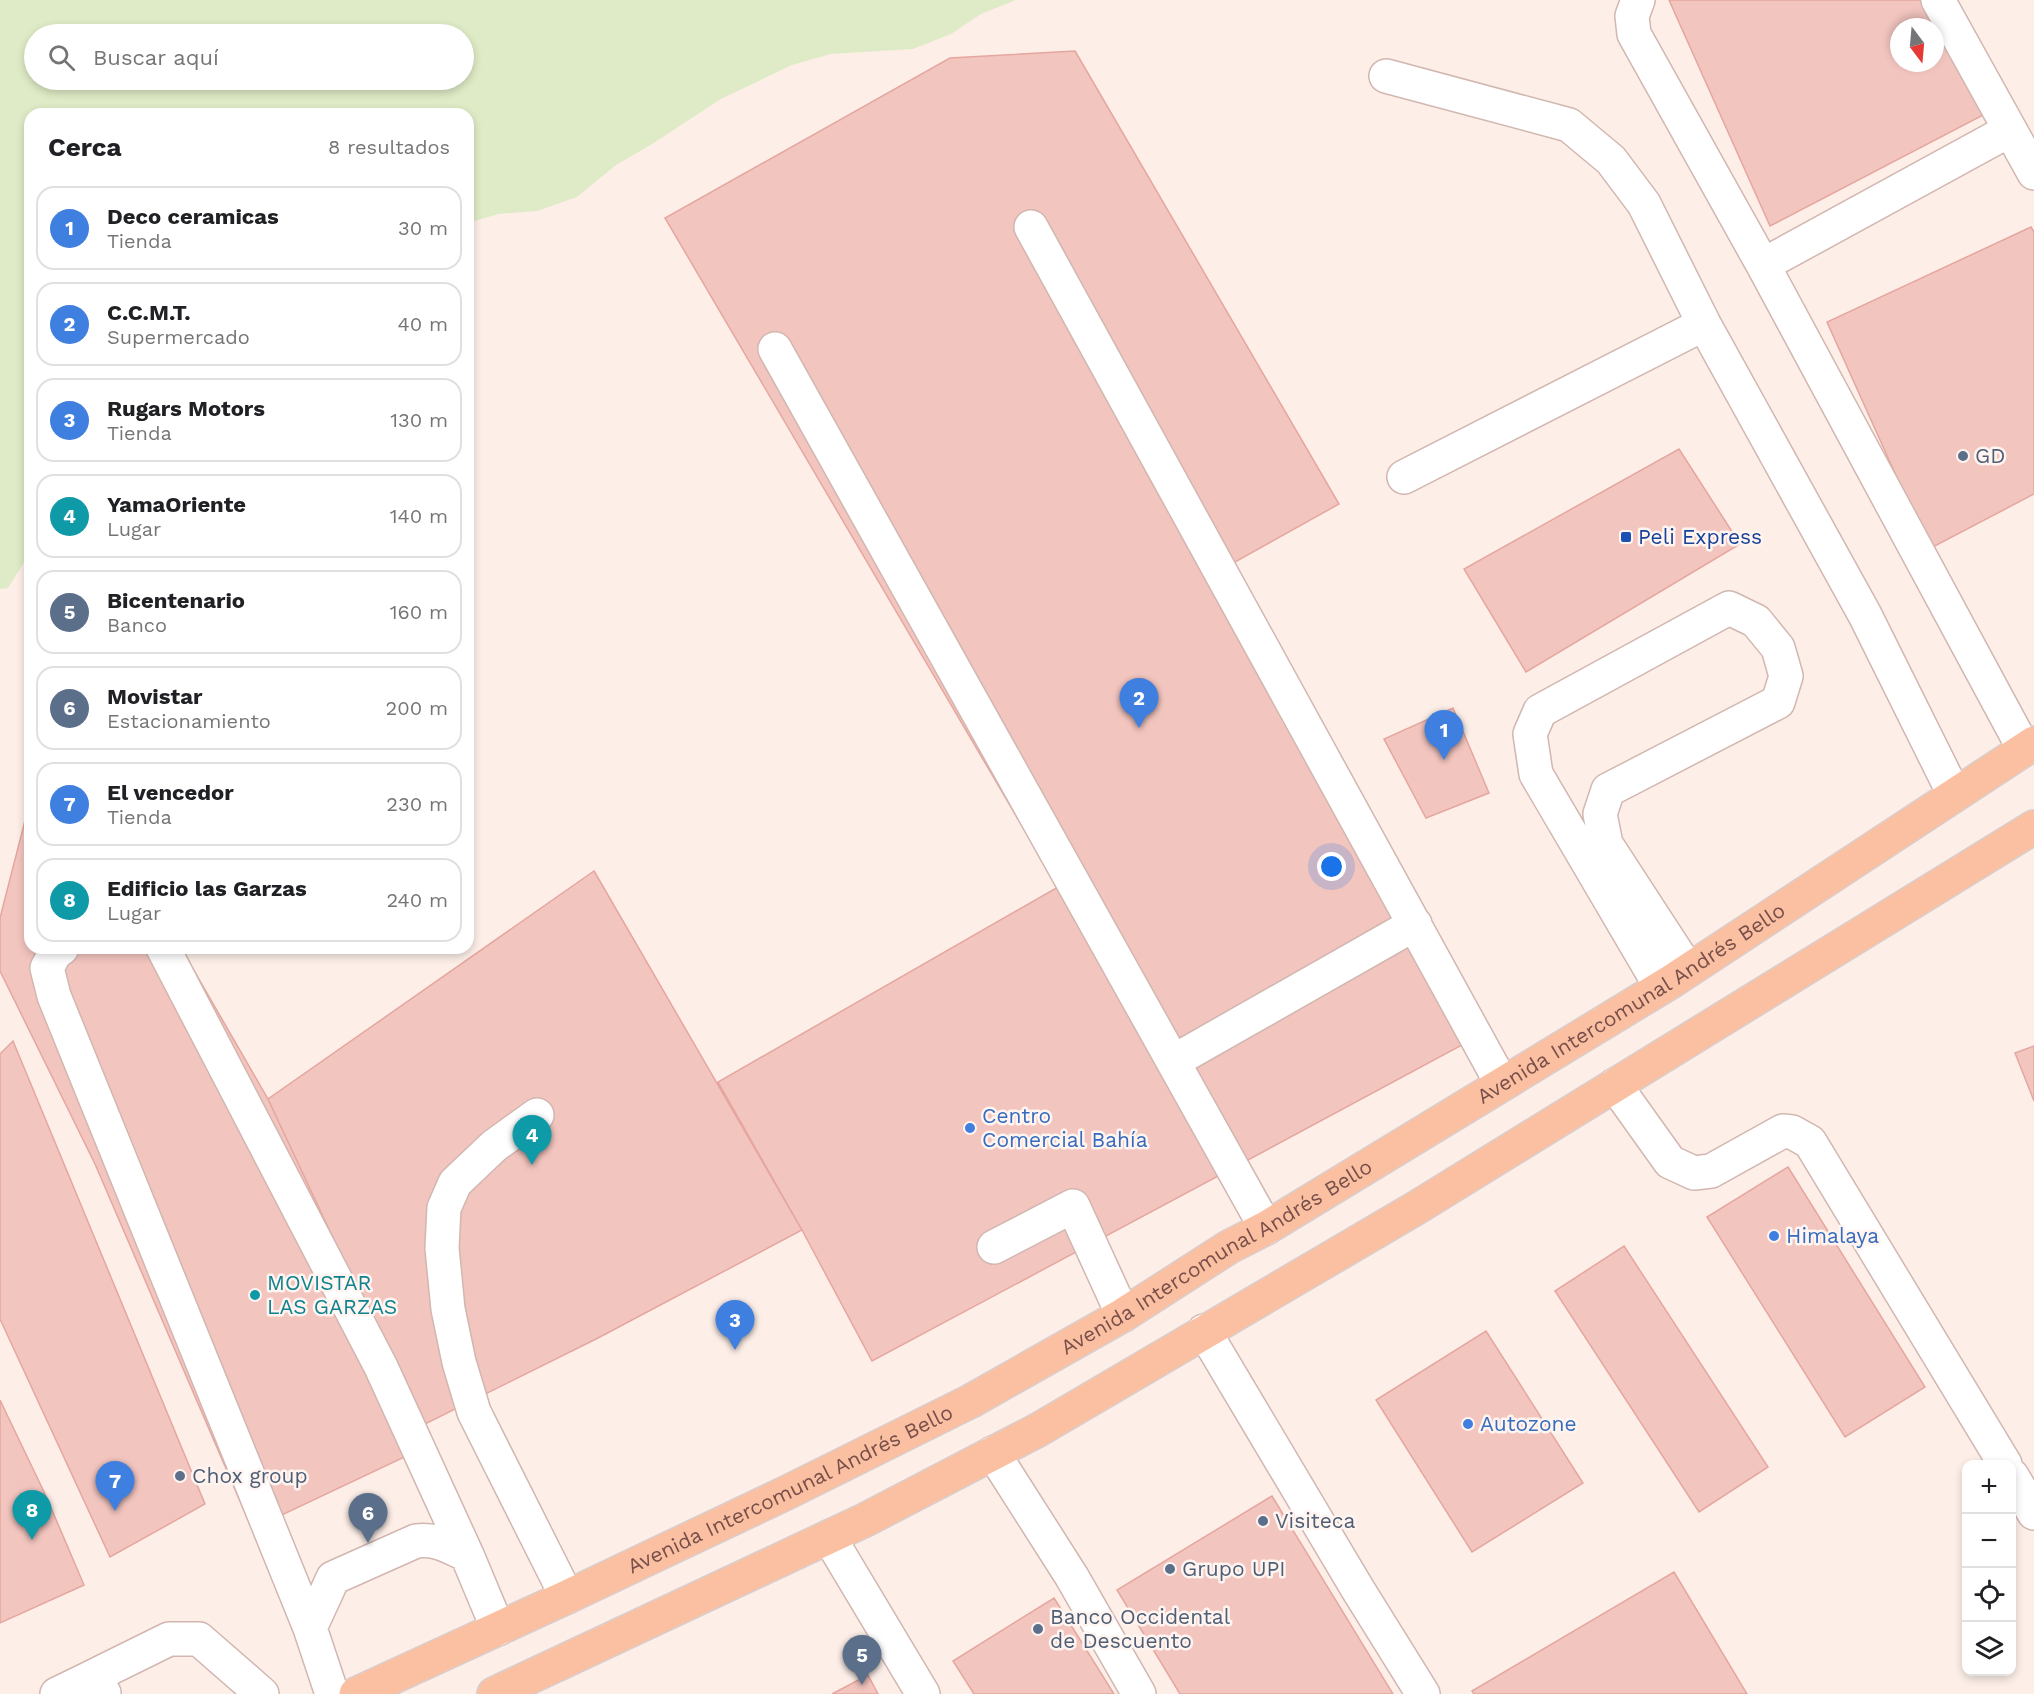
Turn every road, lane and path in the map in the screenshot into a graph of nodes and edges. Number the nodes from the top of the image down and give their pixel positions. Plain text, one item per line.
1 (1638, 0) edge
2 (1938, 0) edge
3 (1386, 76) dead end
4 (2010, 130) junction
5 (2034, 173) edge
6 (1031, 227) dead end
7 (1763, 265) junction
8 (1704, 324) junction
9 (775, 349) dead end
10 (1404, 477) dead end
11 (2029, 746) edge
12 (1954, 794) junction
13 (2034, 827) edge
14 (1415, 924) junction
15 (55, 954) edge
16 (166, 954) edge
17 (1675, 978) junction
18 (1174, 1061) junction
19 (1502, 1084) junction
20 (1615, 1085) junction
21 (537, 1115) dead end
22 (1266, 1228) junction
23 (994, 1247) dead end
24 (1123, 1315) junction
25 (1204, 1331) junction
26 (993, 1453) junction
27 (2003, 1460) edge
28 (2016, 1483) edge
29 (2034, 1513) edge
30 (829, 1537) junction
31 (467, 1555) junction
32 (567, 1597) junction
33 (310, 1628) junction
34 (498, 1629) junction
35 (97, 1686) edge
36 (57, 1694) edge
37 (262, 1694) edge
38 (332, 1694) edge
39 (356, 1694) edge
40 (494, 1694) edge
41 (922, 1694) edge
42 (1139, 1694) edge
43 (1423, 1694) edge

1 - 7 lane
2 - 4 lane
3 - 8 lane
4 - 5 lane
4 - 7 lane
6 - 14 lane
7 - 11 lane
8 - 10 lane
8 - 12 lane
9 - 18 lane
11 - 12 main road, Avenida Intercomunal Andrés Bello
12 - 17 main road, Avenida Intercomunal Andrés Bello
13 - 20 main road
14 - 18 lane
14 - 19 lane
15 - 33 lane
16 - 31 lane
17 - 17 lane
17 - 19 main road, Avenida Intercomunal Andrés Bello
18 - 22 lane
19 - 22 main road, Avenida Intercomunal Andrés Bello
20 - 25 main road
20 - 27 lane
21 - 32 lane
22 - 24 main road, Avenida Intercomunal Andrés Bello
23 - 24 lane
24 - 32 main road, Avenida Intercomunal Andrés Bello
25 - 26 main road
25 - 43 lane
26 - 30 main road
26 - 42 lane
28 - 29 lane
30 - 40 main road
30 - 41 lane
31 - 33 lane
31 - 34 lane
32 - 34 main road, Avenida Intercomunal Andrés Bello
33 - 38 lane
34 - 39 main road, Avenida Intercomunal Andrés Bello
35 - 36 lane
35 - 37 lane

